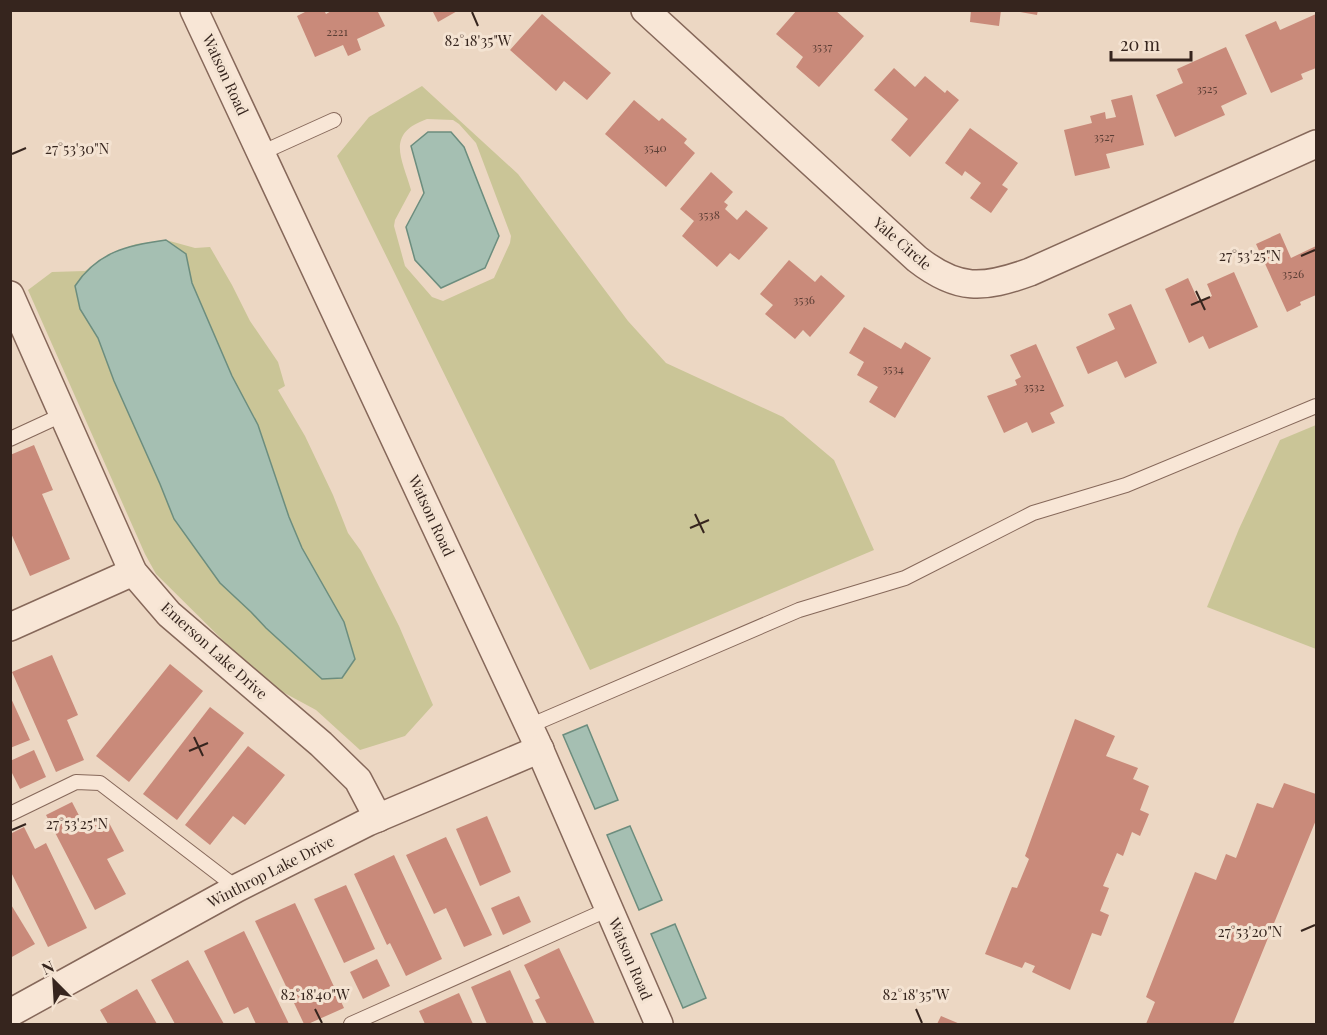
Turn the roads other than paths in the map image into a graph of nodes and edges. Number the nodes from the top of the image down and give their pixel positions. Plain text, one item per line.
1 (195, 10) edge
2 (645, 10) edge
3 (334, 120) dead end
4 (1317, 144) edge
5 (261, 153) junction
6 (10, 295) edge
7 (1317, 406) edge
8 (63, 415) junction
9 (10, 439) edge
10 (133, 572) junction
11 (10, 627) edge
12 (534, 738) junction
13 (10, 814) edge
14 (378, 818) junction
15 (237, 888) junction
16 (609, 909) junction
17 (10, 1013) edge
18 (351, 1024) edge
19 (658, 1024) edge

1 - 5 street, Watson Road
2 - 4 street, Yale Circle
3 - 5 lane
5 - 12 street, Watson Road
6 - 8 street, Emerson Lake Drive
7 - 12 lane
8 - 9 lane
8 - 10 street, Emerson Lake Drive
10 - 11 street
10 - 14 street, Emerson Lake Drive
12 - 14 street, Winthrop Lake Drive
12 - 16 street, Watson Road
13 - 15 lane
14 - 15 street, Winthrop Lake Drive
15 - 17 street, Winthrop Lake Drive
16 - 18 lane
16 - 19 street, Watson Road

